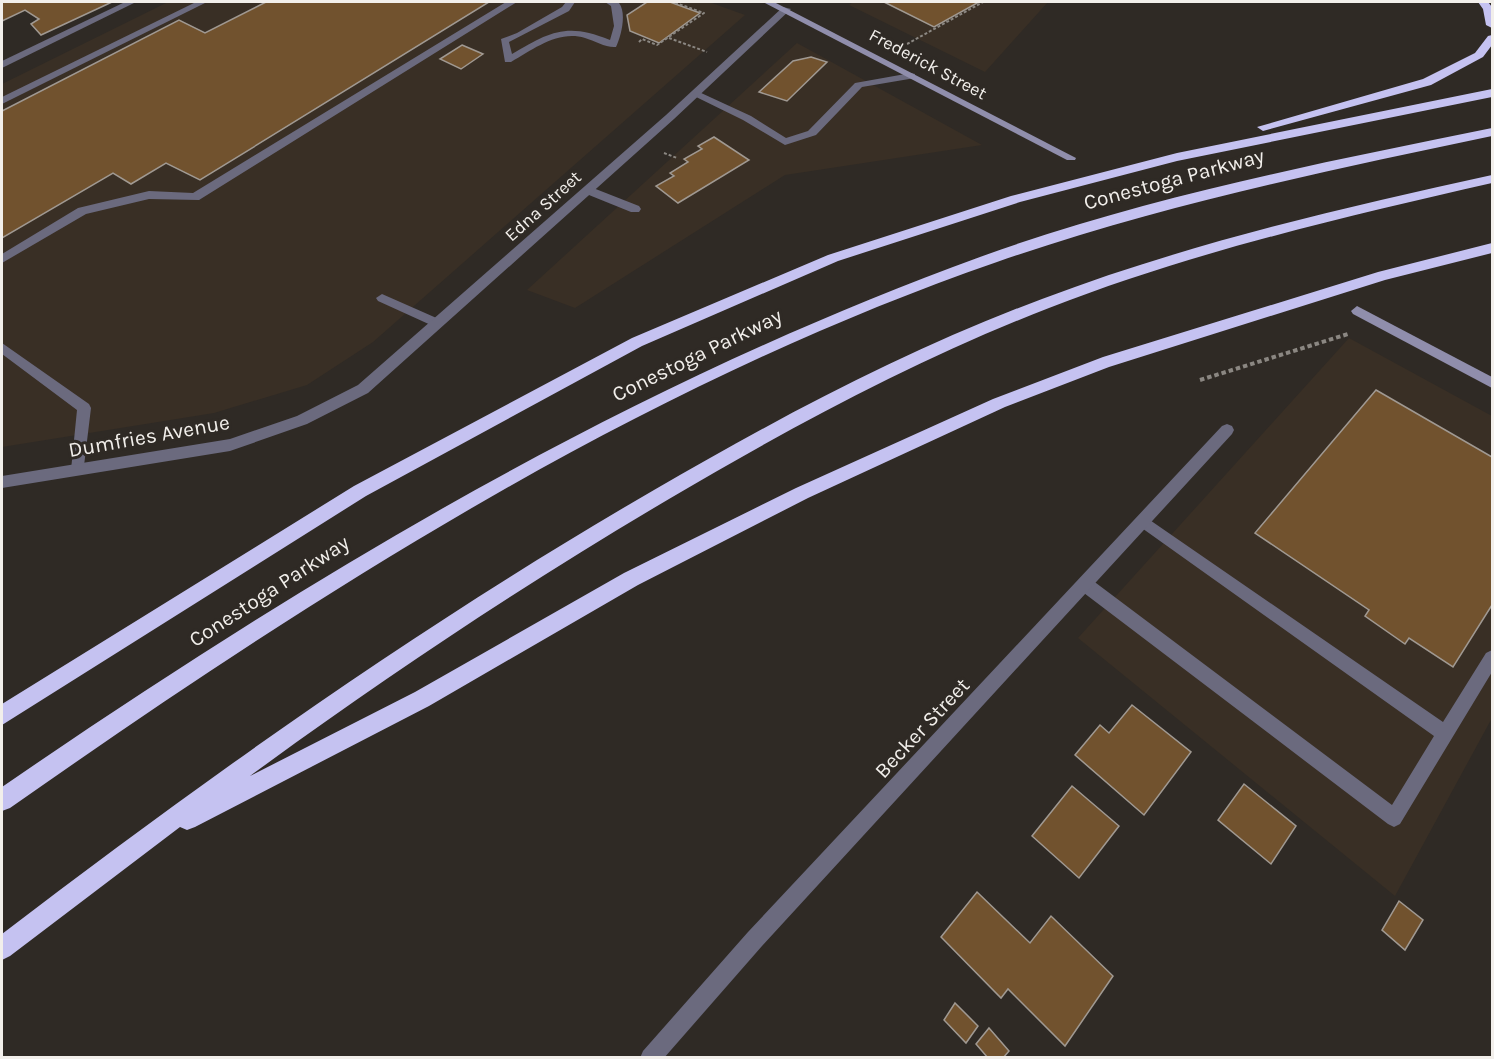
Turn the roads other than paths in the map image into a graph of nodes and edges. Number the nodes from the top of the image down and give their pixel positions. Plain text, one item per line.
1 (131, 2) edge
2 (202, 2) edge
3 (512, 2) edge
4 (570, 2) edge
5 (609, 2) edge
6 (768, 2) edge
7 (1483, 2) edge
8 (791, 5) edge
9 (1492, 25) edge
10 (1492, 38) edge
11 (2, 65) edge
12 (911, 76) junction
13 (1492, 93) edge
14 (695, 94) junction
15 (2, 101) edge
16 (1492, 132) edge
17 (1177, 157) junction
18 (1071, 158) dead end
19 (1492, 179) edge
20 (588, 190) junction
21 (634, 209) dead end
22 (1492, 248) edge
23 (2, 259) edge
24 (382, 298) dead end
25 (1357, 310) dead end
26 (437, 323) junction
27 (2, 348) edge
28 (1492, 383) edge
29 (302, 420) joint
30 (1227, 430) dead end
31 (78, 470) junction
32 (2, 482) edge
33 (1144, 522) junction
34 (1086, 585) junction
35 (1492, 658) edge
36 (2, 715) edge
37 (1446, 735) junction
38 (2, 800) edge
39 (129, 849) junction
40 (2, 948) edge
41 (650, 1058) edge

1 - 11 street
2 - 15 street
3 - 23 street
4 - 5 street
6 - 8 main road, Frederick Street
7 - 9 highway
8 - 12 main road, Frederick Street
8 - 14 street, Edna Street
10 - 17 highway
12 - 14 street
12 - 18 main road, Frederick Street
13 - 17 highway, Conestoga Parkway
14 - 20 street, Edna Street
16 - 38 highway, Conestoga Parkway
17 - 36 highway, Conestoga Parkway
19 - 39 highway
20 - 21 street
20 - 26 street, Edna Street
22 - 39 highway
24 - 26 street
25 - 28 main road
26 - 29 street, Edna Street
27 - 31 street
29 - 31 street, Dumfries Avenue
30 - 33 street, Becker Street
31 - 32 street, Dumfries Avenue
33 - 34 street, Becker Street
33 - 37 street
34 - 37 street
34 - 41 street, Becker Street
35 - 37 street
39 - 40 highway

